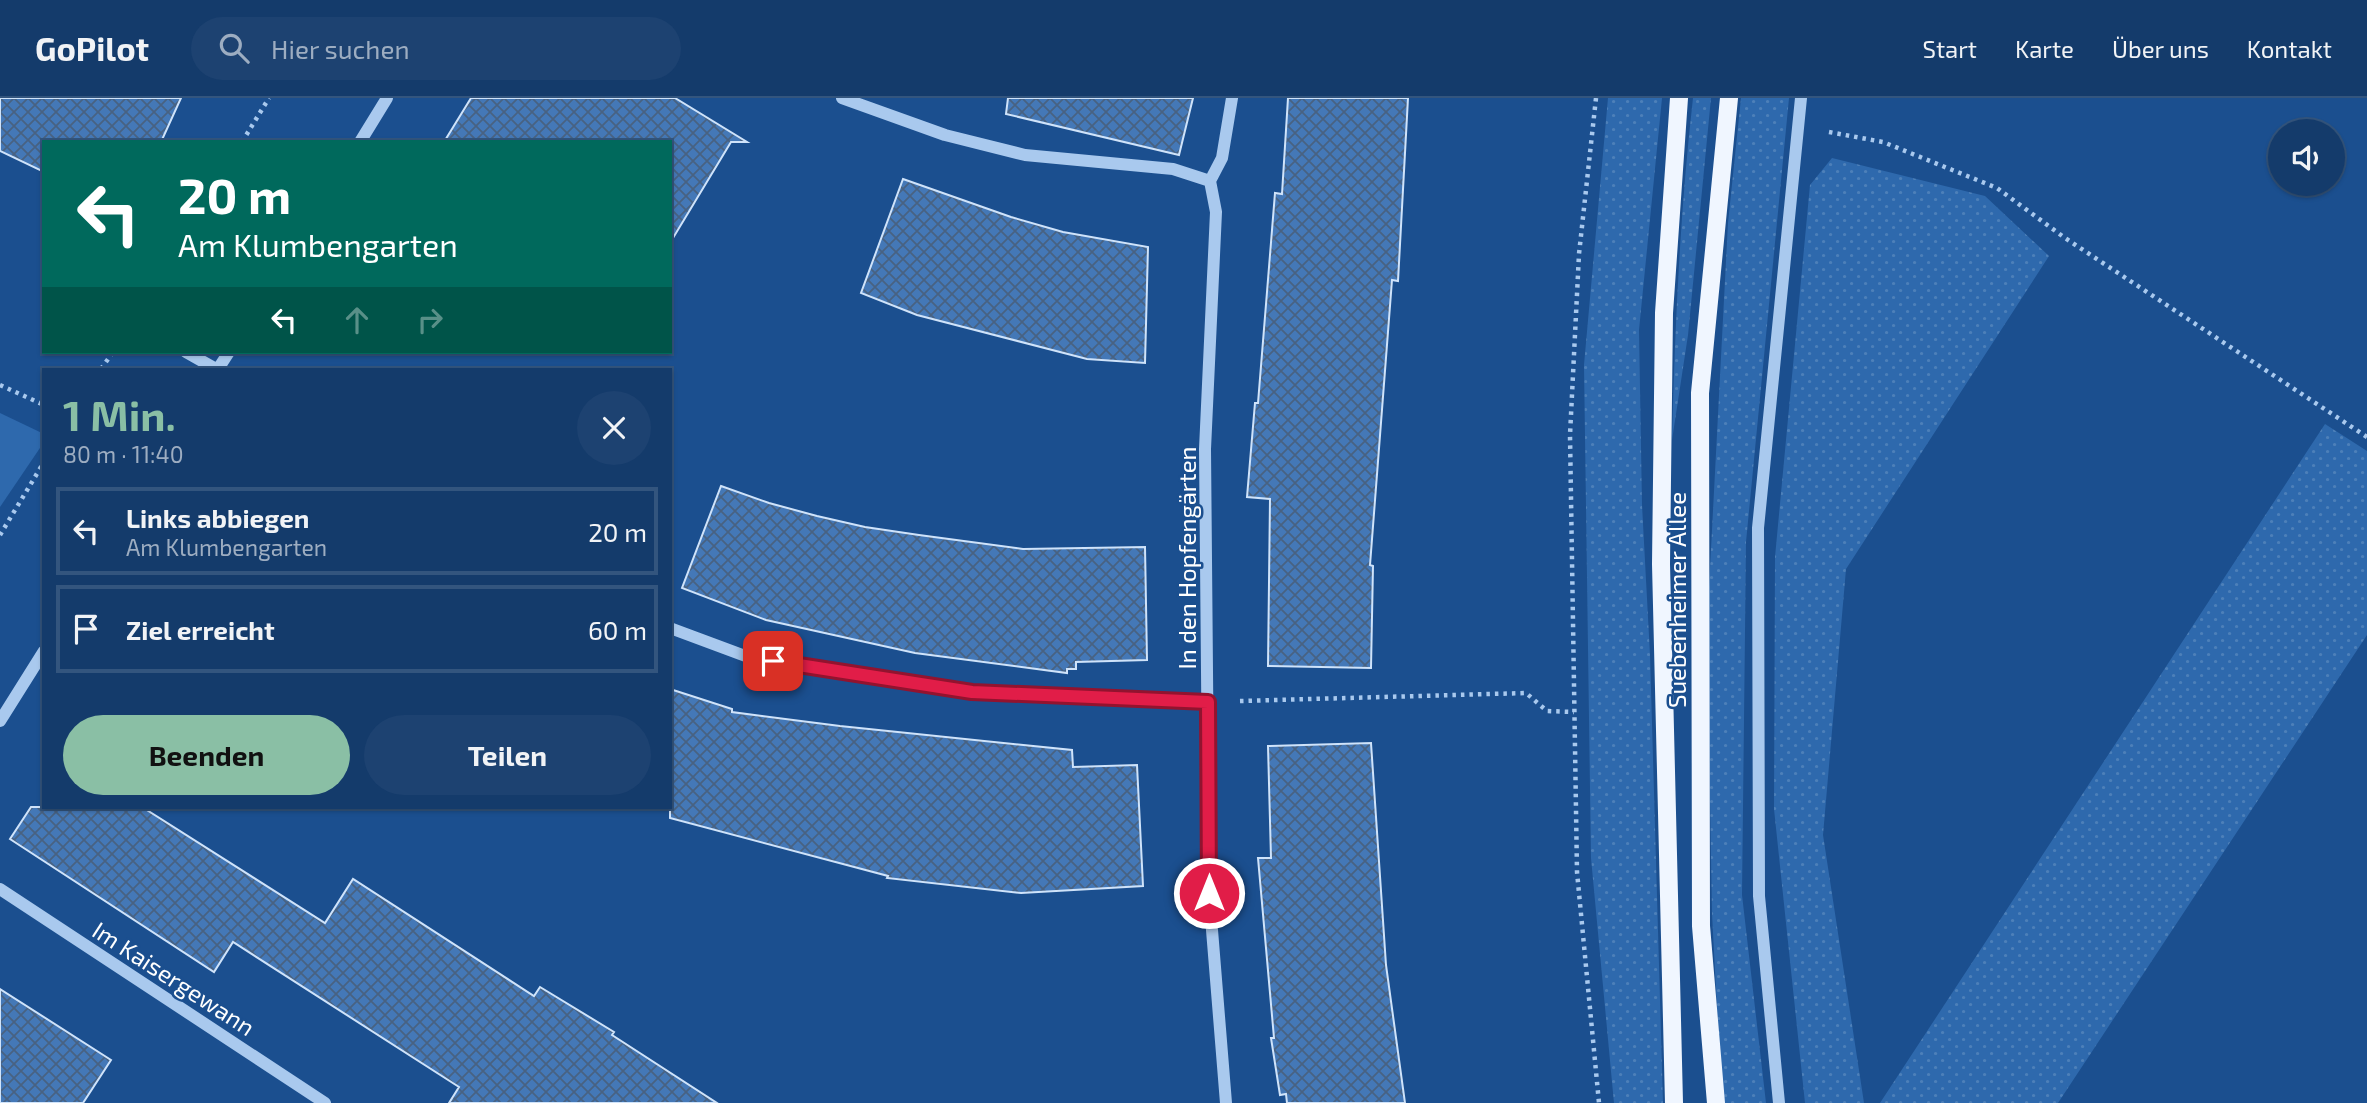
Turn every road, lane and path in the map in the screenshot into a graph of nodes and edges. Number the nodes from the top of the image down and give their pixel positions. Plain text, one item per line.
1 (269, 98) edge
2 (387, 98) edge
3 (842, 98) edge
4 (1233, 98) edge
5 (1596, 98) edge
6 (1679, 98) edge
7 (1729, 98) edge
8 (1801, 98) edge
9 (1798, 126) junction
10 (243, 140) edge
11 (361, 140) edge
12 (1210, 181) junction
13 (190, 354) edge
14 (215, 368) edge
15 (0, 385) edge
16 (42, 404) edge
17 (2367, 437) edge
18 (42, 465) edge
19 (0, 535) edge
20 (672, 629) edge
21 (42, 654) edge
22 (1208, 702) junction
23 (1574, 712) junction
24 (0, 721) edge
25 (0, 888) edge
26 (325, 1103) edge
27 (1226, 1103) edge
28 (1599, 1103) edge
29 (1674, 1103) edge
30 (1716, 1103) edge
31 (1779, 1103) edge

1 - 10 path
2 - 11 street
3 - 12 street
4 - 12 street
5 - 23 path
6 - 29 main road, Suebenheimer Allee
7 - 30 main road, Suebenheimer Allee
8 - 9 street
9 - 17 path
9 - 31 street
12 - 22 street, In den Hopfengärten
13 - 14 street
15 - 16 path
18 - 19 path
20 - 22 street
21 - 24 street
22 - 23 path
22 - 27 street, In den Hopfengärten
23 - 28 path
25 - 26 street, Im Kaisergewann

